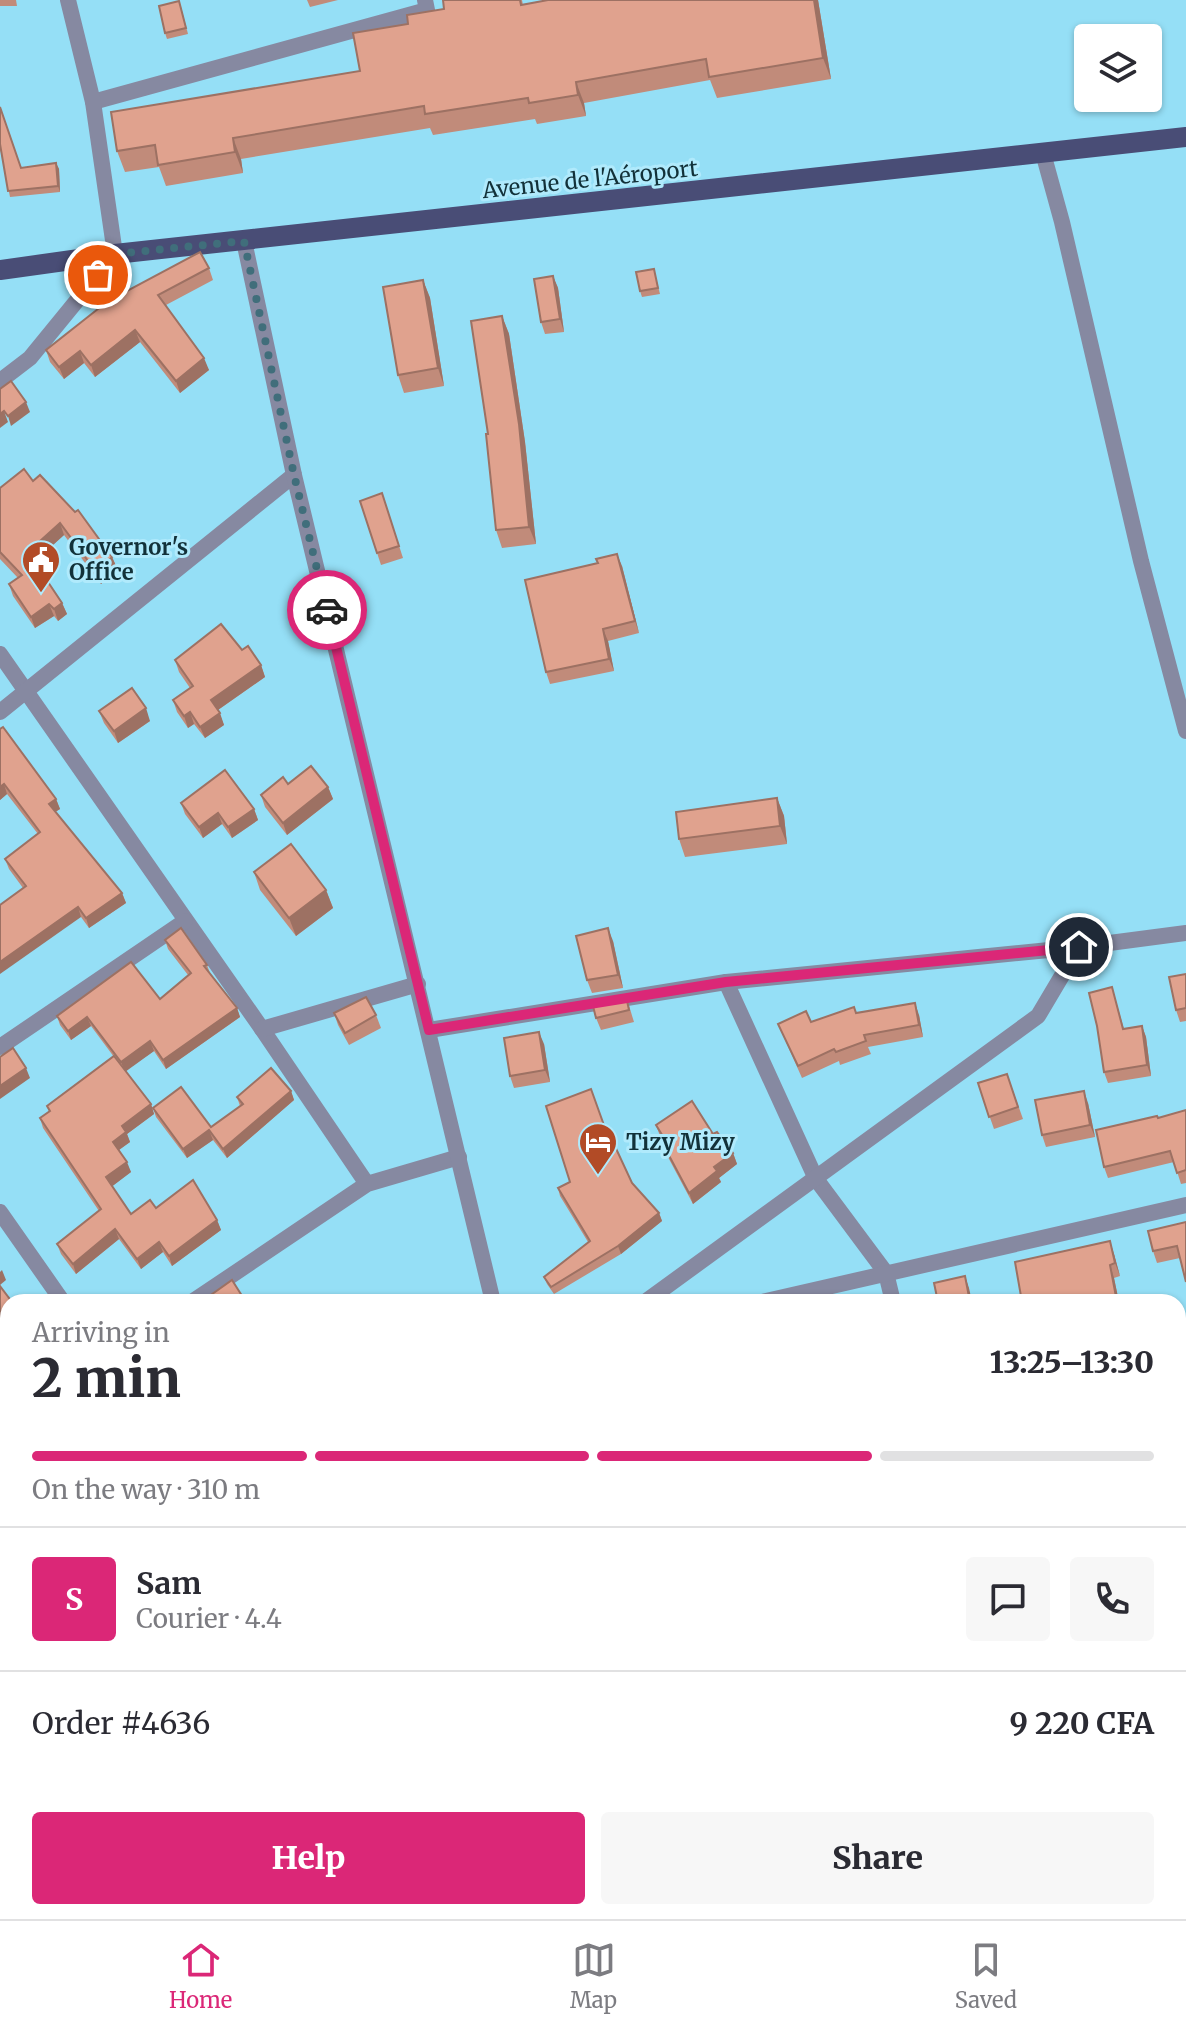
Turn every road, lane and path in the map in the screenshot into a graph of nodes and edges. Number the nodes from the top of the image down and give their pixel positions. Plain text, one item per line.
1 (68, 0) edge
2 (425, 0) edge
3 (93, 102) junction
4 (1186, 137) edge
5 (1043, 153) junction
6 (244, 241) junction
7 (115, 254) junction
8 (0, 270) edge
9 (0, 381) edge
10 (294, 475) junction
11 (0, 654) edge
12 (27, 692) junction
13 (0, 712) edge
14 (1186, 731) edge
15 (185, 921) junction
16 (1186, 933) edge
17 (1079, 947) junction
18 (726, 982) junction
19 (418, 984) junction
20 (262, 1029) junction
21 (429, 1030) junction
22 (0, 1047) edge
23 (459, 1157) junction
24 (816, 1179) junction
25 (367, 1184) junction
26 (1186, 1205) edge
27 (0, 1212) edge
28 (886, 1273) junction
29 (57, 1294) edge
30 (204, 1294) edge
31 (491, 1294) edge
32 (656, 1294) edge
33 (796, 1294) edge
34 (891, 1294) edge

1 - 3 street
2 - 3 street
3 - 7 street
4 - 5 main road, Avenue de l'Aéroport
5 - 6 main road, Avenue de l'Aéroport
5 - 14 street
6 - 7 main road, Avenue de l'Aéroport
6 - 10 street
7 - 8 main road, Avenue de l'Aéroport
7 - 9 street
10 - 12 street
10 - 19 street
11 - 12 street
12 - 13 street
12 - 15 street
15 - 20 street
15 - 22 street
16 - 17 street
17 - 18 street
17 - 24 street
18 - 21 street
18 - 24 street
19 - 20 street
19 - 21 street
20 - 25 street
21 - 23 street
23 - 25 street
23 - 31 street
24 - 28 street
24 - 32 street
25 - 30 street
26 - 28 street
27 - 29 street
28 - 33 street
28 - 34 street

